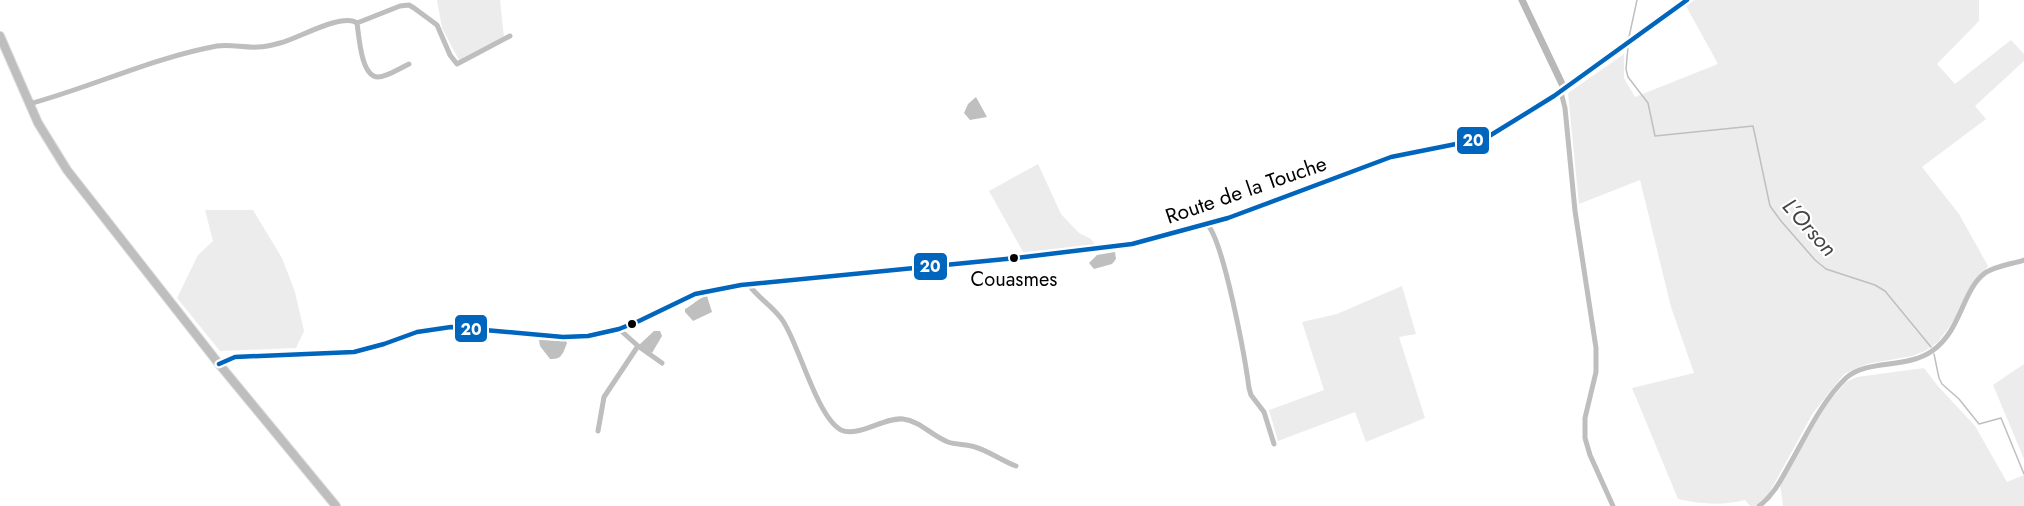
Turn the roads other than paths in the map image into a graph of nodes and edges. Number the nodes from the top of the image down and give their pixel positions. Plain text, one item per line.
1 (1522, 0) edge
2 (1687, 0) edge
3 (357, 23) junction
4 (0, 36) edge
5 (510, 36) dead end
6 (409, 64) dead end
7 (1562, 90) junction
8 (29, 104) junction
9 (1207, 224) junction
10 (2024, 260) edge
11 (748, 285) junction
12 (619, 329) junction
13 (638, 346) junction
14 (662, 363) dead end
15 (219, 364) junction
16 (598, 431) dead end
17 (1274, 444) dead end
18 (1016, 466) dead end
19 (336, 506) edge
20 (1613, 506) edge
21 (1759, 506) edge

1 - 7 street
2 - 7 street, Route de la Touche
3 - 5 street
3 - 6 street
3 - 8 street
4 - 8 main road
7 - 9 street, Route de la Touche
7 - 20 street
8 - 15 main road
9 - 11 street, Route de la Touche
9 - 17 street
10 - 21 street
11 - 12 street, Route de la Touche
11 - 18 street
12 - 13 street
12 - 15 street, Route de la Touche
13 - 14 street
13 - 16 street
15 - 19 main road

